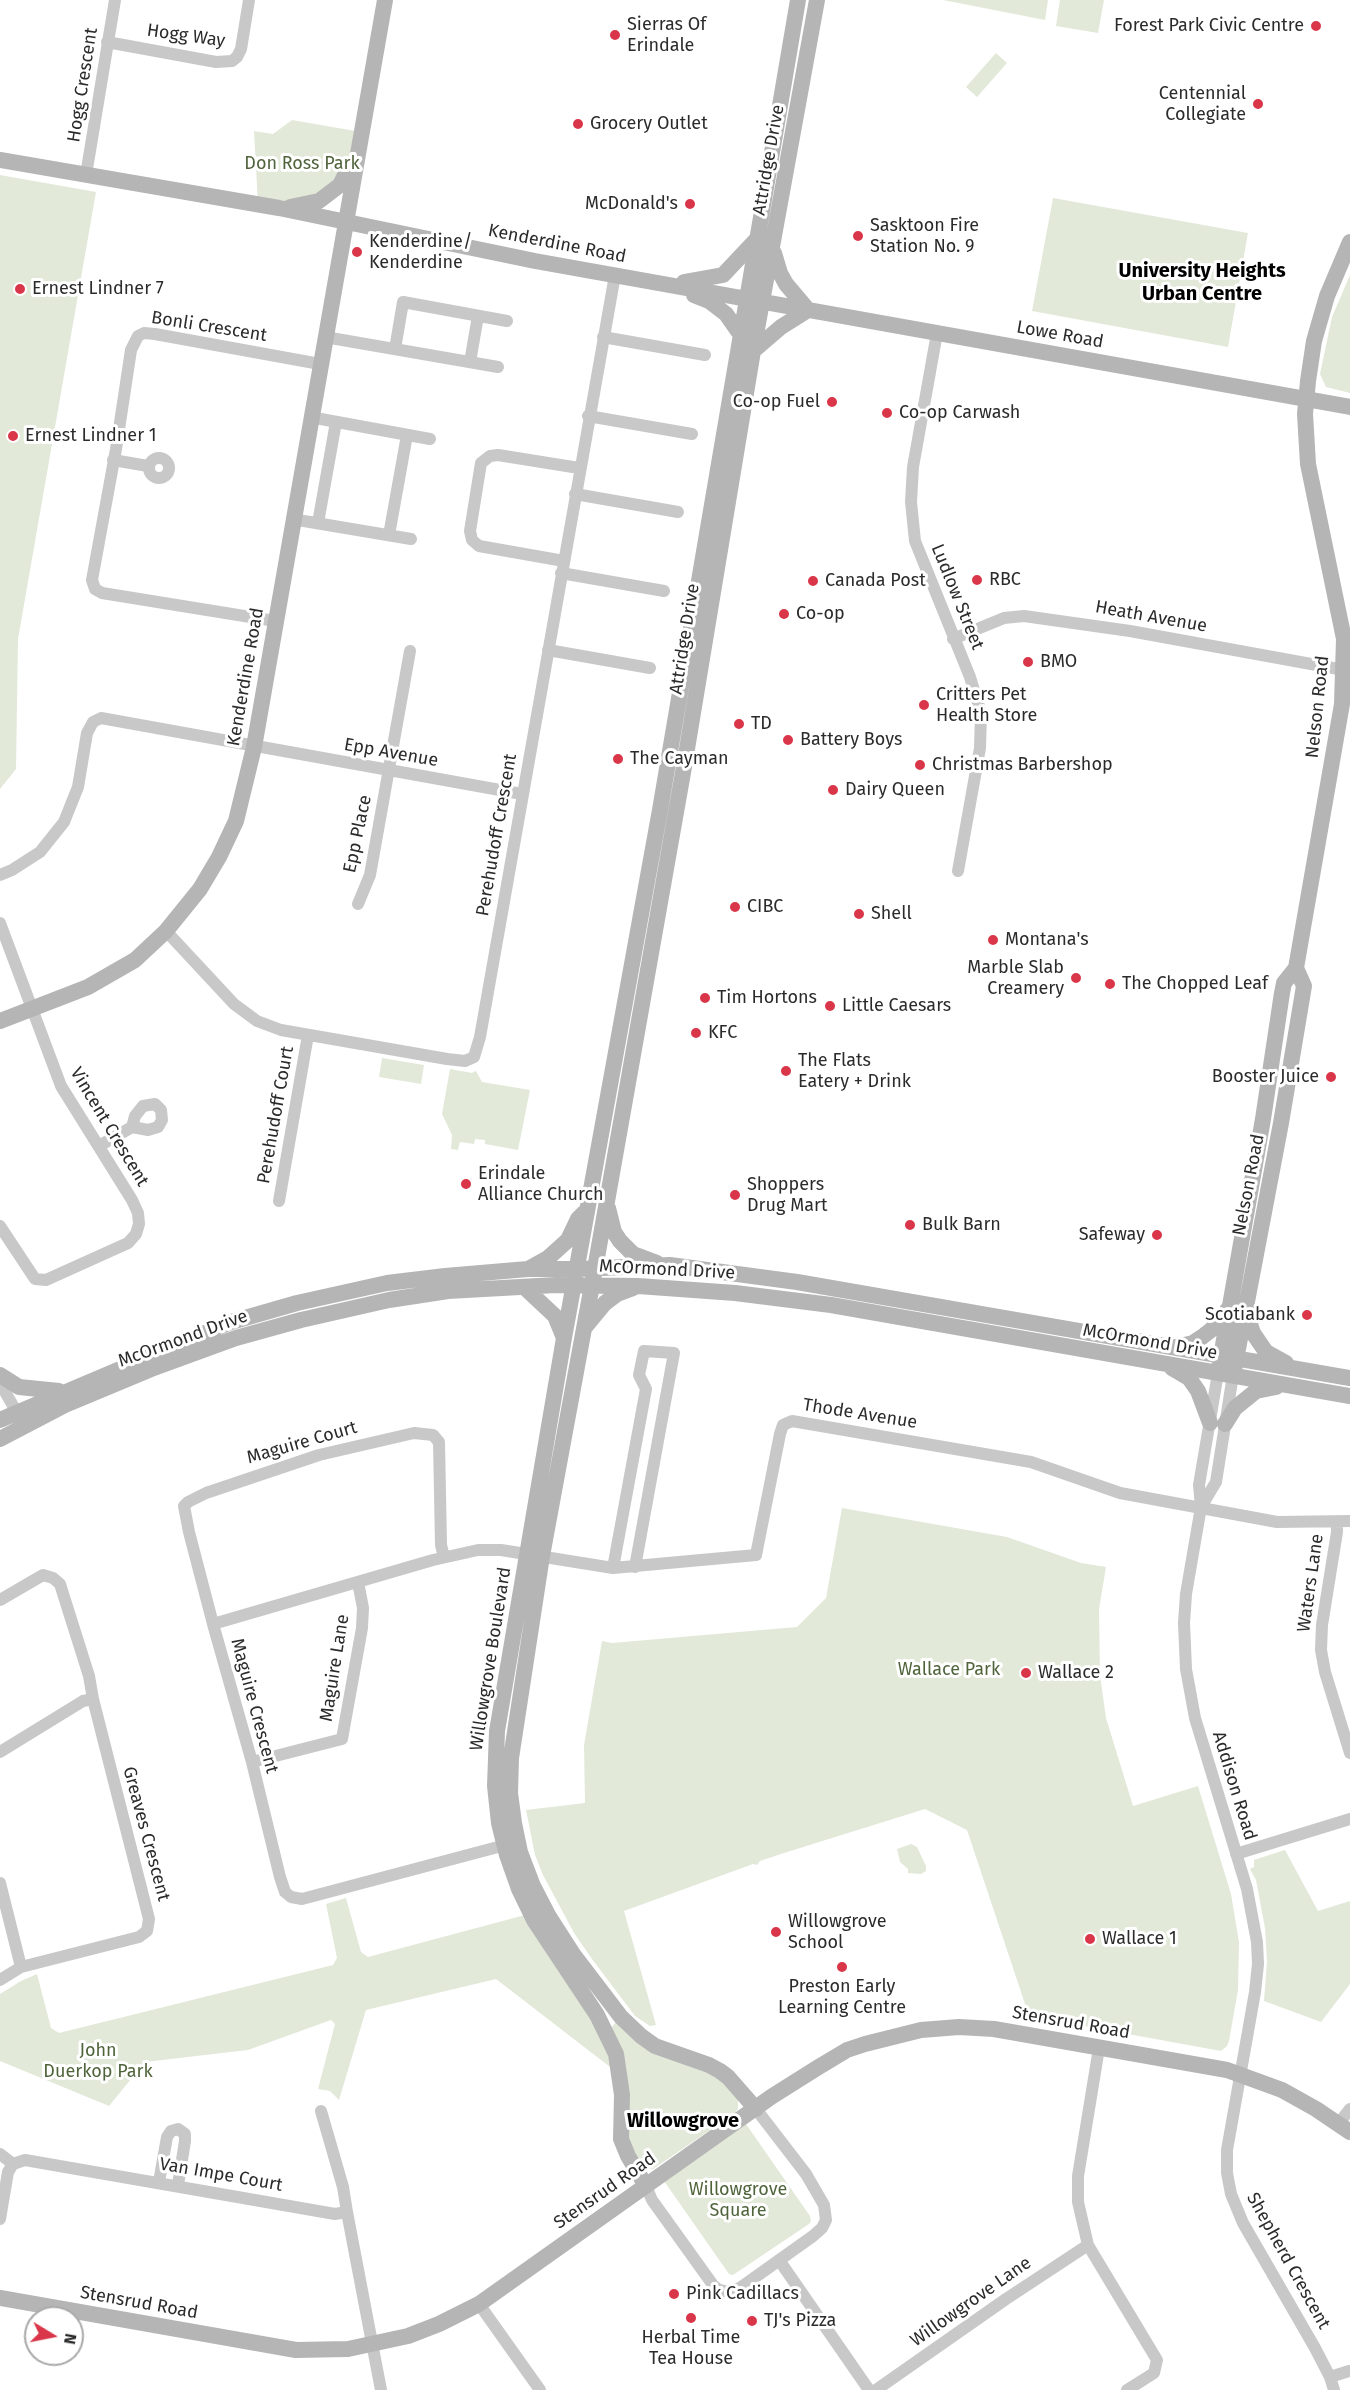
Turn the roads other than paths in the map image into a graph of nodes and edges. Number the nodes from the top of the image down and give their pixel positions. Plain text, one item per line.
1 (115, 0) edge
2 (249, 0) edge
3 (385, 0) edge
4 (798, 0) edge
5 (817, 0) edge
6 (107, 42) junction
7 (359, 145) junction
8 (0, 160) edge
9 (86, 175) junction
10 (279, 208) junction
11 (344, 222) junction
12 (757, 240) junction
13 (1350, 242) edge
14 (773, 249) junction
15 (615, 275) junction
16 (659, 283) junction
17 (754, 301) junction
18 (808, 310) junction
19 (478, 316) junction
20 (507, 321) dead end
21 (937, 333) junction
22 (741, 334) junction
23 (325, 337) junction
24 (603, 337) junction
25 (395, 349) junction
26 (753, 351) junction
27 (705, 355) dead end
28 (470, 362) junction
29 (320, 364) junction
30 (498, 367) dead end
31 (1306, 400) junction
32 (1350, 407) edge
33 (588, 416) junction
34 (310, 417) junction
35 (336, 422) junction
36 (692, 434) dead end
37 (407, 435) junction
38 (430, 439) dead end
39 (113, 460) junction
40 (148, 466) dead end
41 (579, 468) junction
42 (575, 494) junction
43 (678, 512) dead end
44 (292, 519) junction
45 (318, 523) junction
46 (389, 535) junction
47 (411, 539) dead end
48 (562, 567) junction
49 (664, 591) dead end
50 (275, 621) junction
51 (953, 639) junction
52 (548, 650) junction
53 (410, 651) dead end
54 (650, 668) dead end
55 (1344, 670) junction
56 (254, 747) junction
57 (389, 771) junction
58 (522, 794) junction
59 (958, 871) dead end
60 (0, 875) edge
61 (358, 904) dead end
62 (0, 924) edge
63 (166, 931) junction
64 (31, 1010) junction
65 (0, 1021) edge
66 (308, 1035) junction
67 (132, 1127) dead end
68 (99, 1146) junction
69 (607, 1198) junction
70 (279, 1202) dead end
71 (588, 1208) junction
72 (0, 1226) edge
73 (670, 1265) junction
74 (528, 1269) junction
75 (595, 1269) junction
76 (582, 1280) junction
77 (638, 1286) junction
78 (524, 1287) junction
79 (1238, 1307) junction
80 (939, 1308) junction
81 (909, 1320) junction
82 (573, 1337) junction
83 (1171, 1348) junction
84 (1169, 1366) junction
85 (1227, 1366) junction
86 (1296, 1369) junction
87 (0, 1375) edge
88 (1350, 1378) edge
89 (0, 1383) edge
90 (1292, 1386) junction
91 (63, 1392) junction
92 (1350, 1396) edge
93 (8, 1422) edge
94 (1217, 1423) junction
95 (1201, 1508) junction
96 (1350, 1521) edge
97 (1337, 1522) junction
98 (535, 1555) junction
99 (444, 1557) junction
100 (635, 1567) junction
101 (613, 1568) junction
102 (358, 1582) junction
103 (0, 1600) edge
104 (213, 1624) junction
105 (93, 1699) junction
106 (0, 1752) edge
107 (1350, 1754) edge
108 (252, 1762) junction
109 (1350, 1819) edge
110 (511, 1843) junction
111 (1236, 1854) junction
112 (0, 1883) edge
113 (21, 1967) junction
114 (0, 1980) edge
115 (1099, 2048) junction
116 (1240, 2073) junction
117 (756, 2109) junction
118 (1350, 2109) edge
119 (321, 2111) dead end
120 (1344, 2128) edge
121 (0, 2154) edge
122 (13, 2164) junction
123 (159, 2182) junction
124 (178, 2185) junction
125 (646, 2186) junction
126 (347, 2211) junction
127 (0, 2219) edge
128 (1088, 2245) junction
129 (779, 2260) junction
130 (0, 2298) edge
131 (478, 2304) junction
132 (372, 2344) junction
133 (1349, 2371) edge
134 (1330, 2377) junction
135 (381, 2390) edge
136 (540, 2390) edge
137 (869, 2390) edge
138 (876, 2390) edge
139 (1127, 2390) edge
140 (1334, 2390) edge

1 - 6 street, Hogg Crescent
2 - 6 street, Hogg Way
3 - 7 street
4 - 12 street, Attridge Drive
5 - 14 street, Attridge Drive
6 - 9 street, Hogg Crescent
7 - 10 street
7 - 11 street
8 - 9 street, Kenderdine Road
9 - 10 street, Kenderdine Road
10 - 11 street, Kenderdine Road
11 - 15 street, Kenderdine Road
11 - 23 street, Kenderdine Road
12 - 16 street
12 - 17 street, Attridge Drive
13 - 31 street, Nelson Road
14 - 17 street, Attridge Drive
14 - 18 street
15 - 16 street, Kenderdine Road
15 - 24 street, Perehudoff Crescent
16 - 17 street, Kenderdine Road
16 - 22 street
17 - 18 street, Lowe Road
17 - 22 street, Attridge Drive
17 - 26 street, Attridge Drive
18 - 21 street, Lowe Road
18 - 26 street
19 - 20 street
19 - 25 street
19 - 28 street
21 - 31 street, Lowe Road
21 - 51 street, Ludlow Street
22 - 71 street, Attridge Drive
23 - 25 street
23 - 29 street, Kenderdine Road
24 - 27 street
24 - 33 street, Perehudoff Crescent
25 - 28 street
26 - 69 street, Attridge Drive
28 - 30 street
29 - 34 street, Kenderdine Road
29 - 39 street, Bonli Crescent
31 - 32 street, Lowe Road
31 - 55 street, Nelson Road
33 - 36 street
33 - 41 street, Perehudoff Crescent
34 - 35 street
34 - 44 street, Kenderdine Road
35 - 37 street
35 - 45 street
37 - 38 street
37 - 46 street
39 - 40 street
39 - 50 street, Bonli Crescent
41 - 42 street, Perehudoff Crescent
41 - 48 street
42 - 43 street
42 - 48 street, Perehudoff Crescent
44 - 45 street
44 - 50 street, Kenderdine Road
45 - 46 street
46 - 47 street
48 - 49 street
48 - 52 street, Perehudoff Crescent
50 - 56 street, Kenderdine Road
51 - 55 street, Heath Avenue
51 - 59 street, Ludlow Street
52 - 54 street
52 - 58 street, Perehudoff Crescent
53 - 57 street, Epp Place
55 - 79 street, Nelson Road
56 - 57 street, Epp Avenue
56 - 60 street, Epp Avenue
56 - 63 street, Kenderdine Road
57 - 58 street, Epp Avenue
57 - 61 street, Epp Place
58 - 66 street, Perehudoff Crescent
62 - 64 street, Vincent Crescent
63 - 64 street, Kenderdine Road
63 - 66 street, Perehudoff Crescent
64 - 65 street, Kenderdine Road
64 - 68 street, Vincent Crescent
66 - 70 street, Perehudoff Court
67 - 68 street
68 - 72 street, Vincent Crescent
69 - 73 street
69 - 75 street, Attridge Drive
71 - 74 street
71 - 76 street, Attridge Drive
73 - 75 street, McOrmond Drive
73 - 80 street, McOrmond Drive
74 - 76 street, McOrmond Drive
74 - 91 street, McOrmond Drive
75 - 76 street, McOrmond Drive
76 - 77 street, McOrmond Drive
76 - 78 street, McOrmond Drive
76 - 82 street, Willowgrove Boulevard
77 - 81 street, McOrmond Drive
77 - 82 street
78 - 82 street
78 - 93 street, McOrmond Drive
79 - 83 street
79 - 85 street, Nelson Road
79 - 86 street
80 - 81 street
80 - 83 street, McOrmond Drive
81 - 84 street, McOrmond Drive
82 - 98 street, Willowgrove Boulevard
83 - 85 street, McOrmond Drive
84 - 85 street, McOrmond Drive
84 - 94 street
85 - 86 street, McOrmond Drive
85 - 90 street, McOrmond Drive
85 - 94 street, Addison Road
86 - 88 street, McOrmond Drive
87 - 91 street
89 - 93 street
90 - 92 street, McOrmond Drive
90 - 94 street
91 - 93 street, McOrmond Drive
94 - 95 street, Addison Road
95 - 97 street
95 - 100 street, Thode Avenue
95 - 111 street, Addison Road
96 - 97 street
97 - 107 street, Waters Lane
98 - 99 street, Maguire Crescent
98 - 101 street, Thode Avenue
98 - 110 street, Willowgrove Boulevard
99 - 102 street, Maguire Crescent
99 - 104 street, Maguire Court
100 - 101 street, Thode Avenue
100 - 101 street
102 - 104 street, Maguire Crescent
102 - 108 street, Maguire Lane
103 - 105 street
104 - 108 street, Maguire Crescent
105 - 106 street
105 - 113 street, Greaves Crescent
108 - 110 street, Maguire Crescent
109 - 111 street
110 - 117 street, Willowgrove Boulevard
110 - 125 street, Willowgrove Boulevard
111 - 116 street, Addison Road
112 - 113 street
113 - 114 street, Greaves Crescent
115 - 116 street, Stensrud Road
115 - 117 street, Stensrud Road
115 - 128 street
116 - 120 street, Stensrud Road
116 - 134 street, Shepherd Crescent
117 - 125 street, Stensrud Road
117 - 129 street
118 - 120 street
119 - 126 street
121 - 122 street
122 - 123 street, Van Impe Court
122 - 127 street
123 - 124 street, Van Impe Court
123 - 124 street
124 - 126 street, Van Impe Court
125 - 129 street
125 - 131 street, Stensrud Road
126 - 132 street
128 - 138 street, Willowgrove Lane
128 - 139 street
129 - 137 street
130 - 132 street, Stensrud Road
131 - 132 street, Stensrud Road
131 - 136 street
132 - 135 street
133 - 134 street
134 - 140 street, Shepherd Crescent

